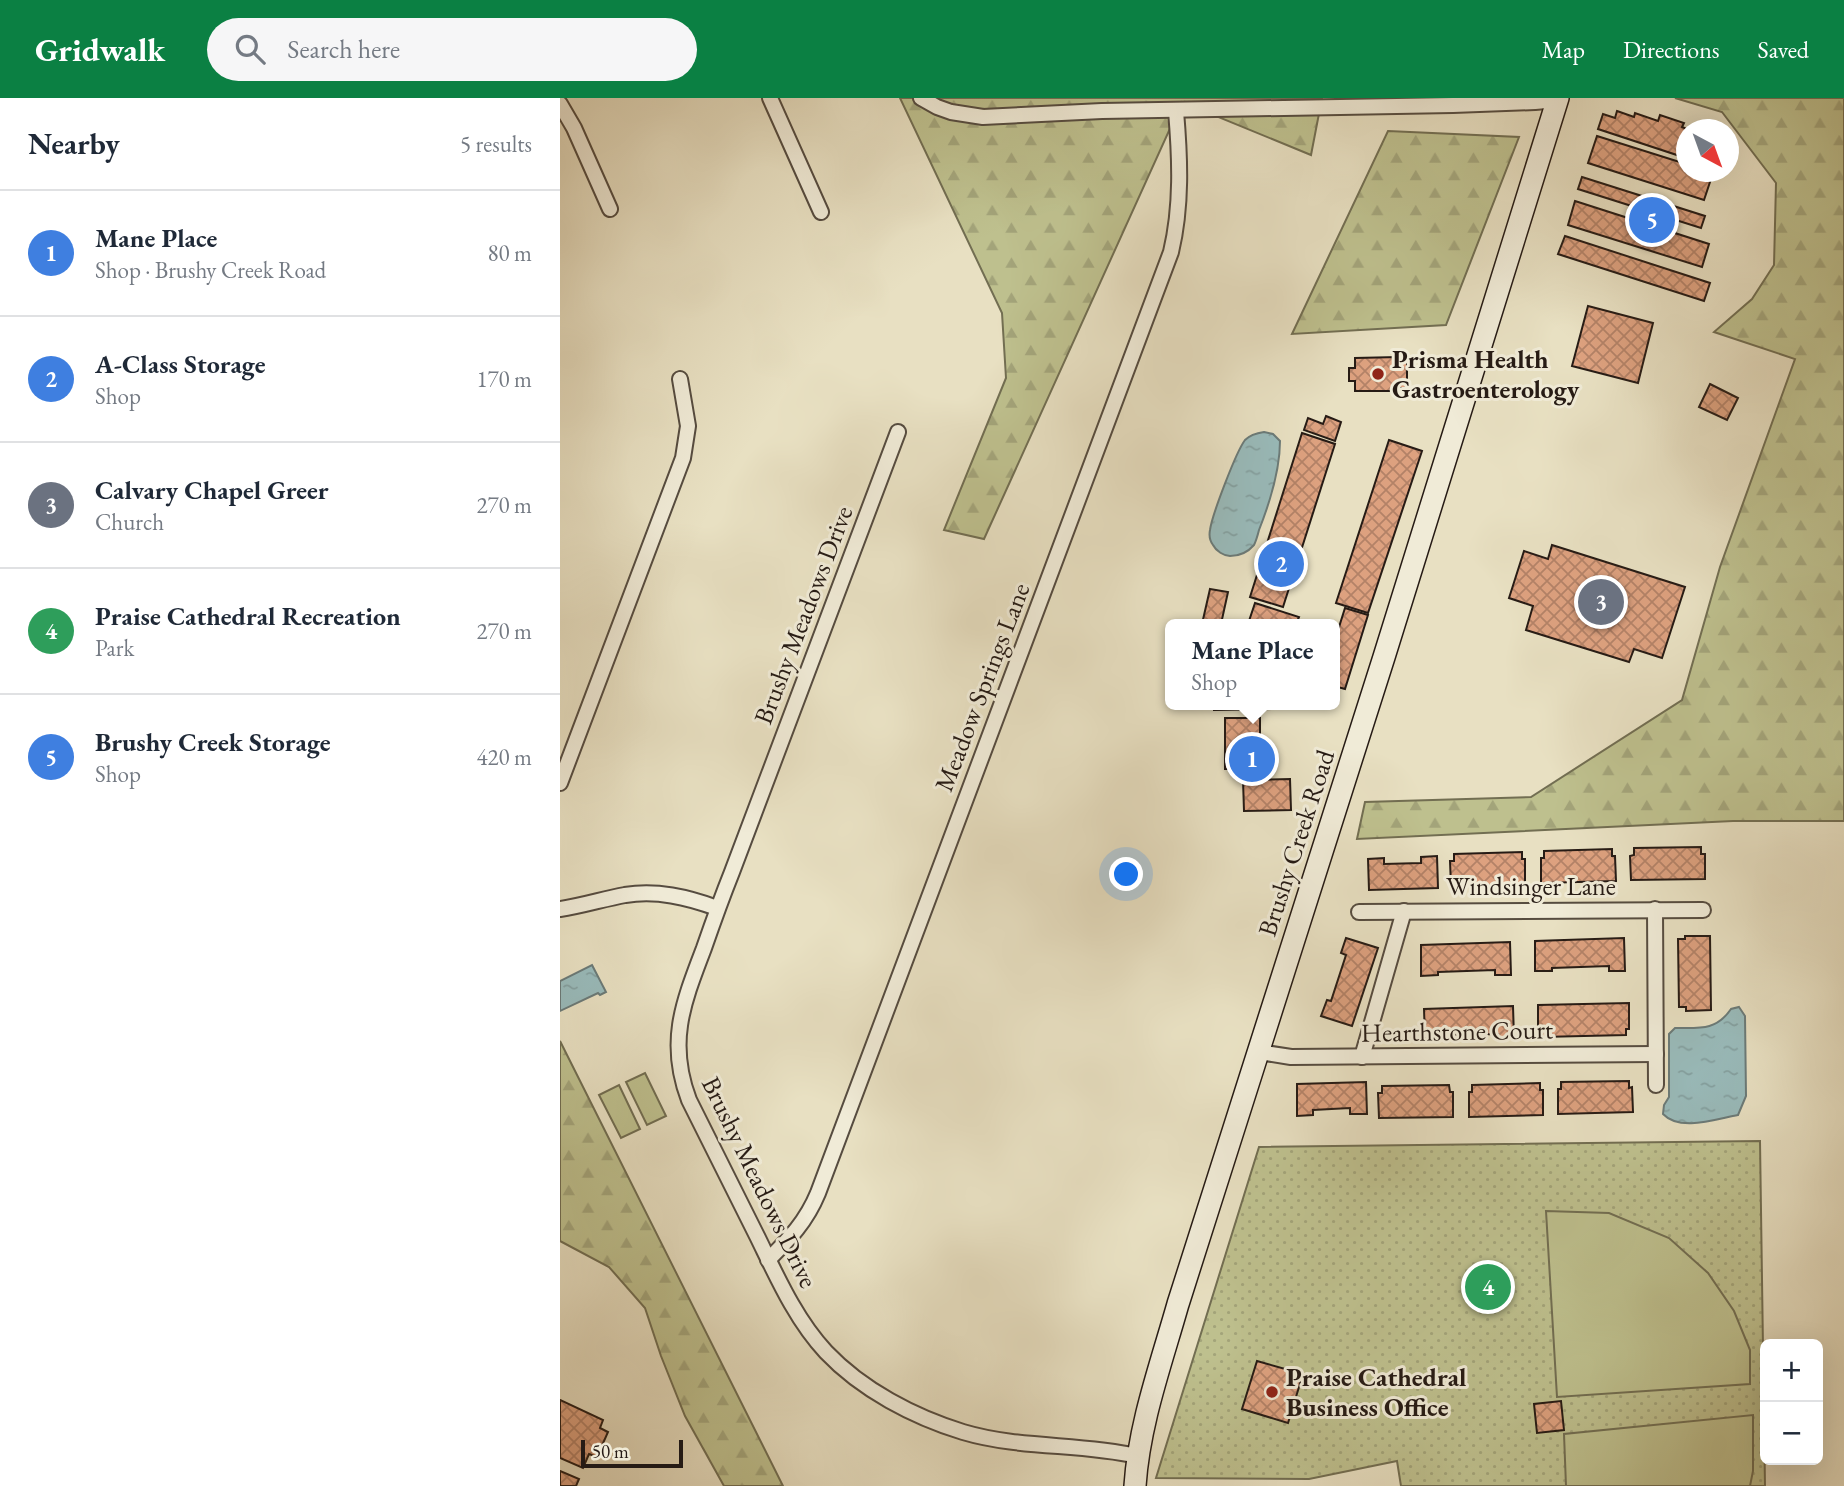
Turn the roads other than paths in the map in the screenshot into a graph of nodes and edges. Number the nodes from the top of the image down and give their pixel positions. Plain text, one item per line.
1 (770, 98) edge
2 (921, 98) edge
3 (1557, 99) edge
4 (560, 104) edge
5 (1176, 111) junction
6 (610, 209) dead end
7 (821, 212) dead end
8 (680, 379) dead end
9 (898, 432) dead end
10 (560, 783) edge
11 (717, 908) junction
12 (560, 909) edge
13 (1655, 909) junction
14 (1703, 909) dead end
15 (1404, 911) junction
16 (1359, 912) dead end
17 (1259, 1052) junction
18 (1656, 1054) junction
19 (1362, 1057) junction
20 (1656, 1085) dead end
21 (768, 1260) junction
22 (1137, 1456) junction
23 (1135, 1486) edge

1 - 7 street
2 - 5 street
3 - 5 street
3 - 17 main road, Brushy Creek Road
4 - 6 street
5 - 21 street, Meadow Springs Lane
8 - 10 street
9 - 11 street, Brushy Meadows Drive
11 - 12 street
11 - 21 street, Brushy Meadows Drive
13 - 14 street, Windsinger Lane
13 - 15 street, Windsinger Lane
13 - 18 street
15 - 16 street, Windsinger Lane
15 - 19 street
17 - 19 street, Hearthstone Court
17 - 22 main road, Brushy Creek Road
18 - 19 street, Hearthstone Court
18 - 20 street
21 - 22 street, Brushy Meadows Drive
22 - 23 main road, Brushy Creek Road

